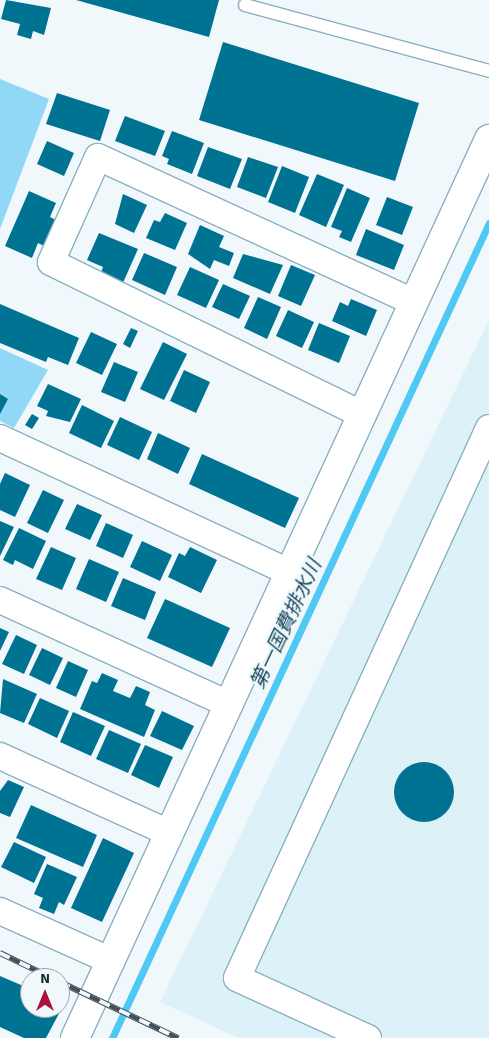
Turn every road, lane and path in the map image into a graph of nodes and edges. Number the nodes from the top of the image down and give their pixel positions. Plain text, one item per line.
1 (245, 5) dead end
2 (489, 71) edge
3 (489, 139) edge
4 (413, 302) junction
5 (361, 414) junction
6 (489, 428) edge
7 (0, 438) edge
8 (287, 572) junction
9 (0, 600) edge
10 (226, 703) junction
11 (0, 756) edge
12 (167, 832) junction
13 (0, 911) edge
14 (111, 961) junction
15 (75, 1038) edge
16 (368, 1038) edge

1 - 2 lane
3 - 4 street
4 - 5 street
4 - 5 street
5 - 8 street
6 - 16 street
7 - 8 street
8 - 10 street
9 - 10 street
10 - 12 street
11 - 12 street
12 - 14 street
13 - 14 street
14 - 15 street

